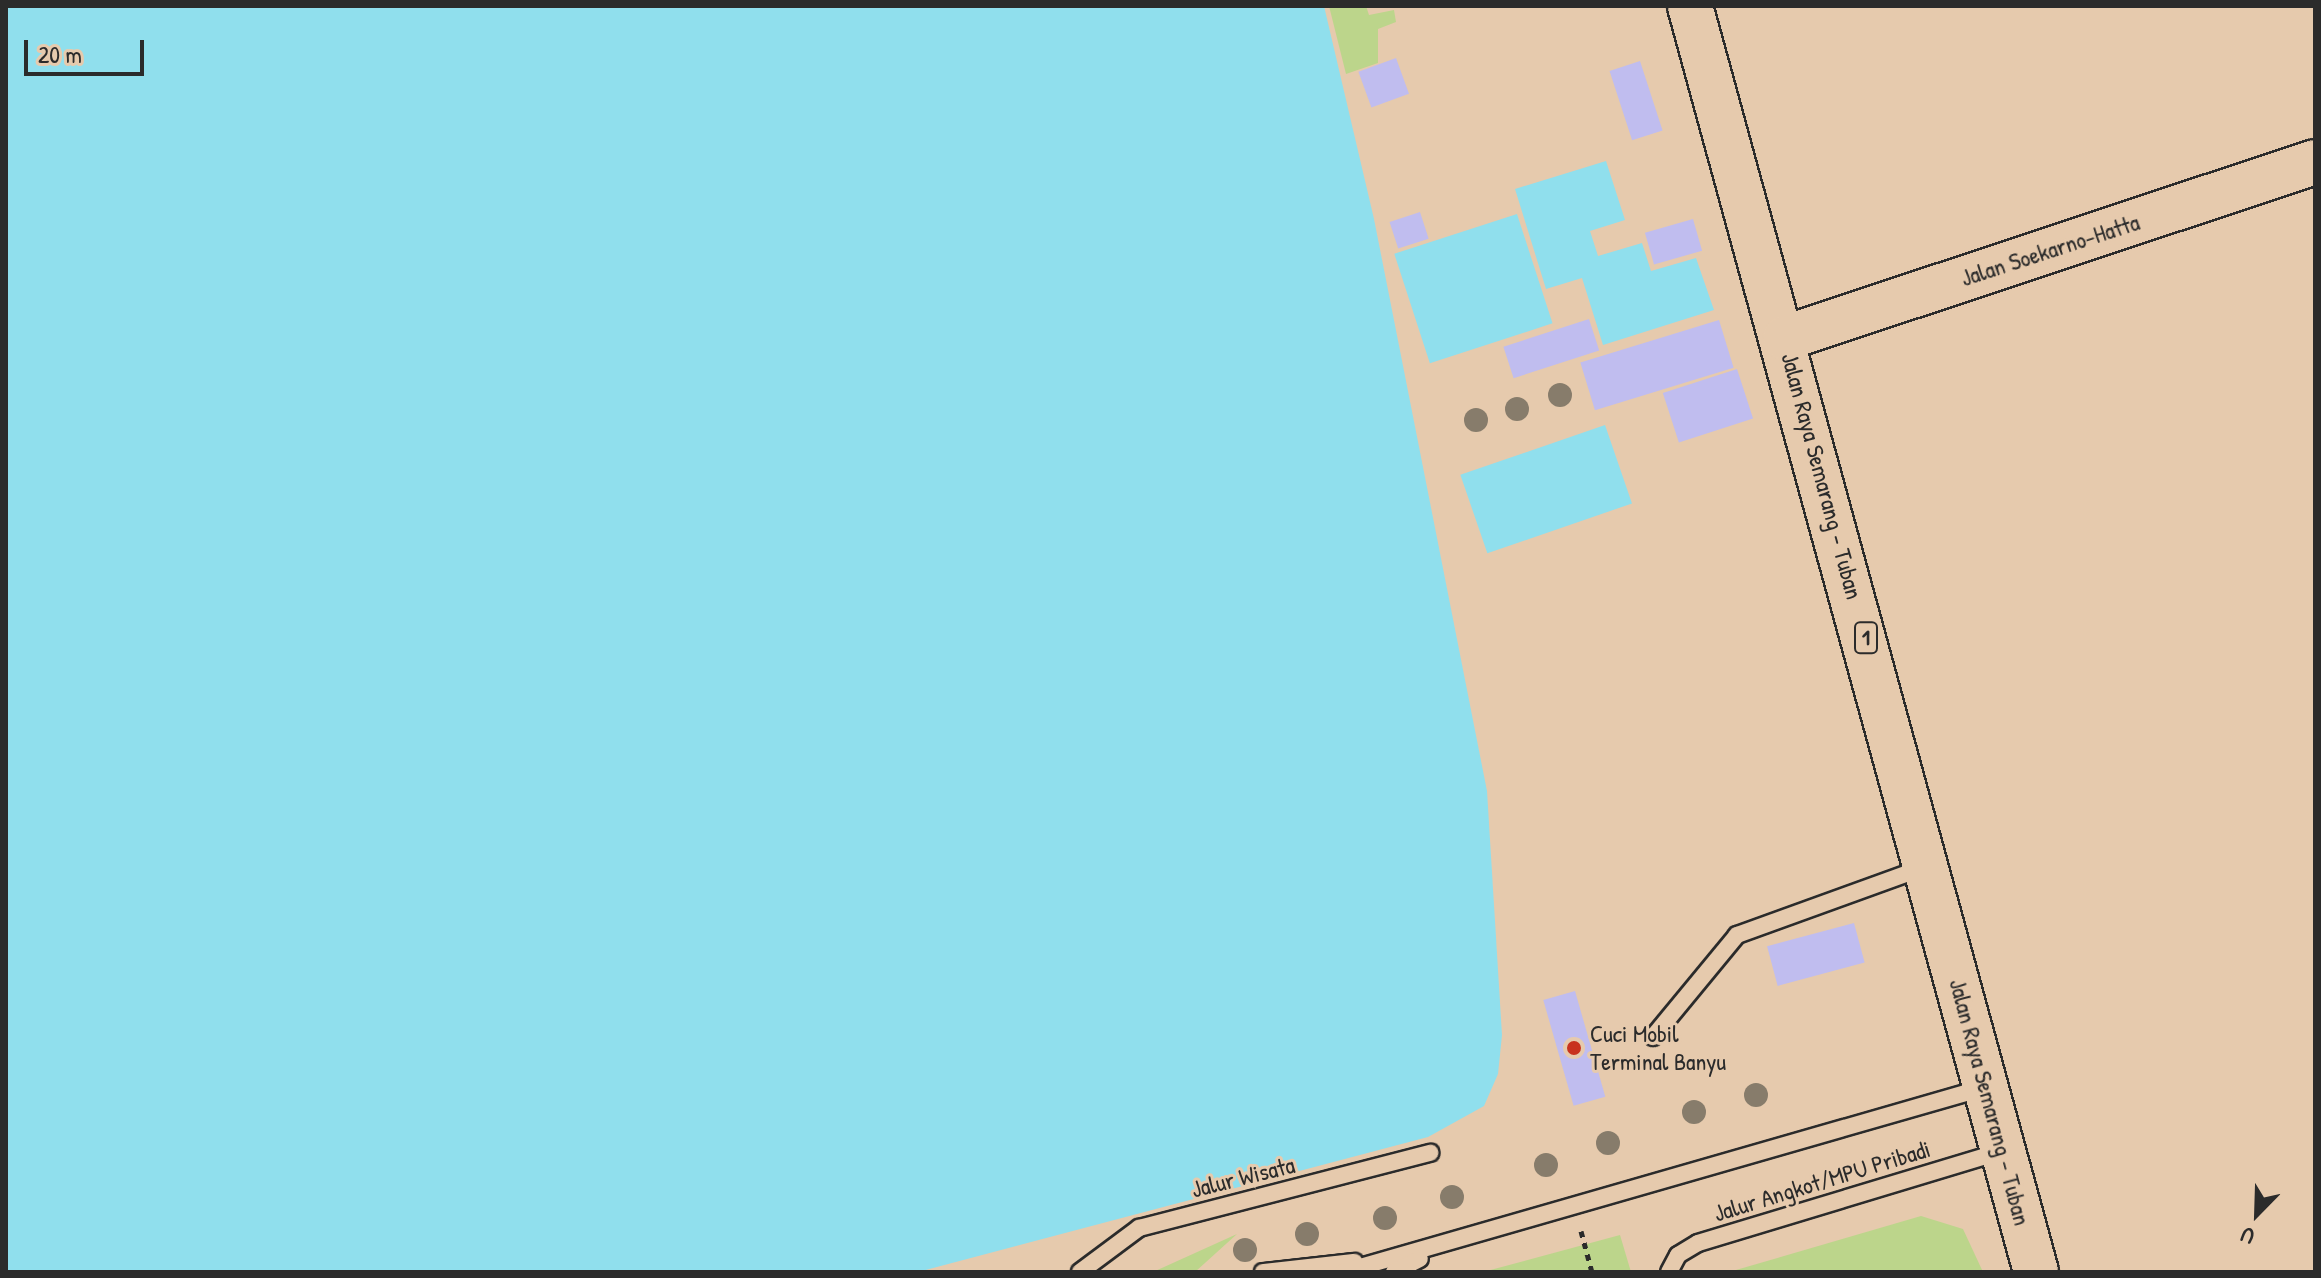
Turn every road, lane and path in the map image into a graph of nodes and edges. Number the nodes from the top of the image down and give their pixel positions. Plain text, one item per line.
1 (1690, 6) edge
2 (2315, 162) edge
3 (1785, 338) junction
4 (1927, 867) junction
5 (1653, 1037) dead end
6 (1985, 1088) junction
7 (2002, 1151) junction
8 (1430, 1153) dead end
9 (1575, 1208) junction
10 (1451, 1245) junction
11 (1080, 1272) edge
12 (1263, 1272) edge
13 (1343, 1272) edge
14 (1375, 1272) edge
15 (1394, 1272) edge
16 (1409, 1272) edge
17 (1418, 1272) edge
18 (1592, 1272) edge
19 (1669, 1272) edge
20 (2036, 1272) edge

1 - 3 highway, Jalan Raya Semarang - Tuban / 1
2 - 3 highway, Jalan Soekarno-Hatta
3 - 4 highway, Jalan Raya Semarang - Tuban / 1
4 - 5 lane
4 - 6 highway, Jalan Raya Semarang - Tuban / 1
6 - 7 highway, Jalan Raya Semarang - Tuban / 1
6 - 9 lane
7 - 19 lane, Jalur Angkot/MPU Pribadi
7 - 20 highway, Jalan Raya Semarang - Tuban / 1
8 - 11 lane, Jalur Wisata
9 - 10 lane
9 - 18 path
10 - 12 lane
10 - 13 lane
10 - 14 lane
10 - 15 lane
10 - 16 lane
10 - 17 lane

